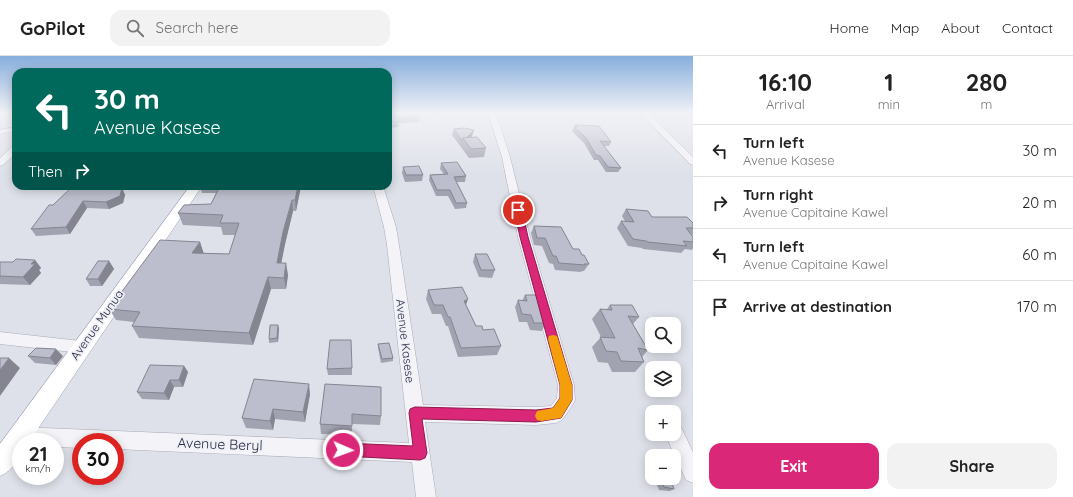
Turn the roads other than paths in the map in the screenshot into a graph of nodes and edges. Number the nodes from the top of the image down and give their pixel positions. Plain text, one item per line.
1 (498, 134) edge
2 (665, 134) edge
3 (12, 152) edge
4 (693, 162) edge
5 (0, 163) edge
6 (193, 190) edge
7 (379, 190) edge
8 (0, 338) edge
9 (81, 347) junction
10 (415, 413) junction
11 (21, 433) edge
12 (64, 438) edge
13 (678, 441) edge
14 (12, 446) edge
15 (420, 453) junction
16 (0, 464) edge
17 (693, 472) edge
18 (426, 497) edge

1 - 10 street
2 - 4 street
3 - 5 street
6 - 9 main road, Avenue Munua
7 - 10 street, Avenue Kasese
8 - 9 street
9 - 11 main road, Avenue Munua
10 - 15 street, Avenue Kasese
12 - 15 street, Avenue Beryl
13 - 17 street
14 - 16 main road, Avenue Munua
15 - 18 street, Avenue Kasese

